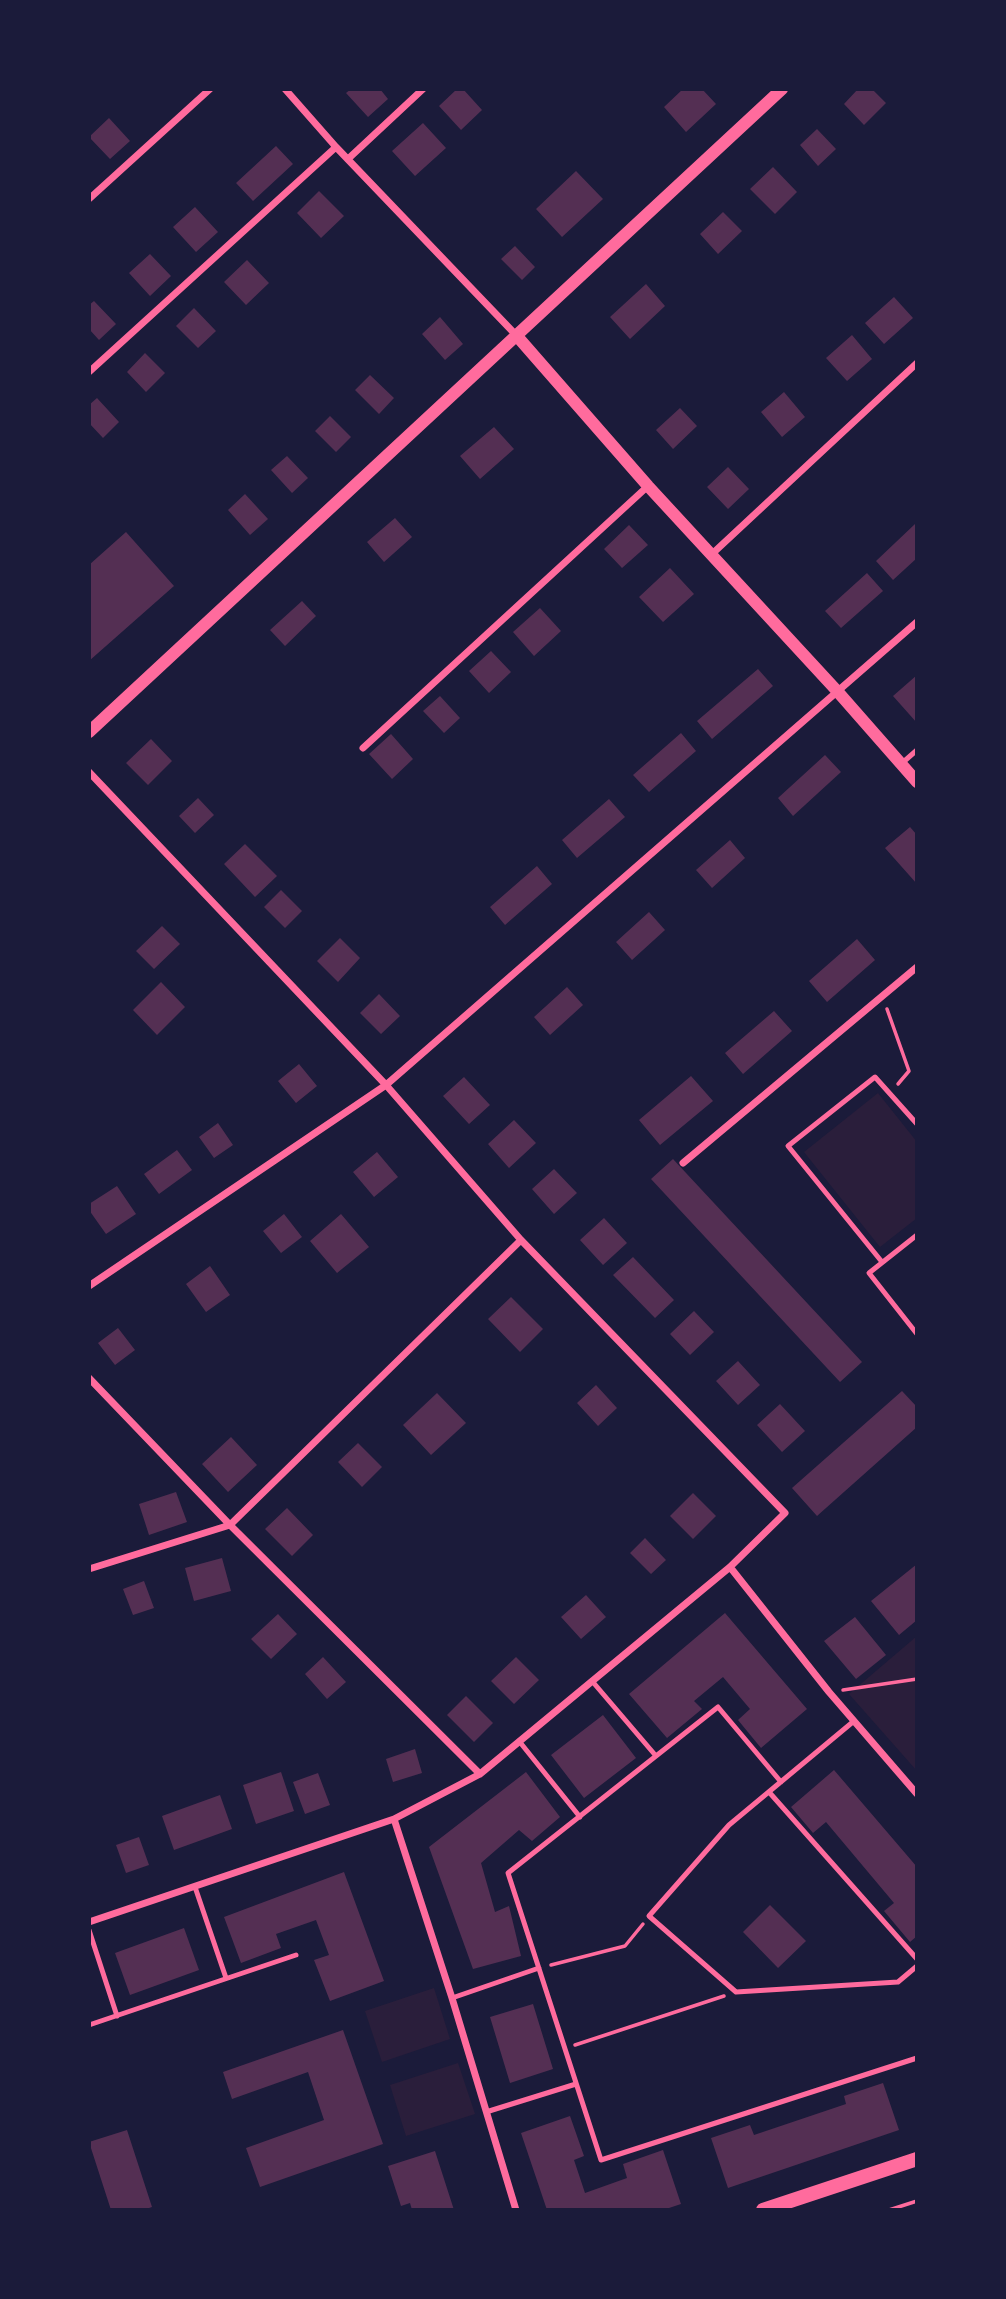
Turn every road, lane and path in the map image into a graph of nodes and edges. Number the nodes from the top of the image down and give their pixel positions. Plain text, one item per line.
1 (210, 89) edge
2 (285, 89) edge
3 (424, 89) edge
4 (782, 89) edge
5 (337, 147) junction
6 (348, 159) junction
7 (89, 199) edge
8 (516, 335) junction
9 (917, 363) edge
10 (89, 372) edge
11 (648, 486) junction
12 (712, 554) junction
13 (917, 622) edge
14 (838, 691) junction
15 (89, 732) edge
16 (363, 748) dead end
17 (917, 750) edge
18 (901, 764) junction
19 (89, 772) edge
20 (917, 782) edge
21 (917, 967) edge
22 (883, 996) junction
23 (386, 1085) junction
24 (890, 1094) junction
25 (917, 1124) edge
26 (683, 1163) dead end
27 (917, 1235) edge
28 (521, 1240) junction
29 (882, 1262) junction
30 (89, 1286) edge
31 (917, 1334) edge
32 (89, 1378) edge
33 (230, 1525) junction
34 (730, 1567) junction
35 (89, 1569) edge
36 (917, 1679) edge
37 (592, 1681) junction
38 (829, 1692) junction
39 (854, 1721) junction
40 (519, 1741) junction
41 (656, 1756) junction
42 (480, 1774) junction
43 (781, 1782) junction
44 (769, 1792) junction
45 (917, 1794) edge
46 (580, 1817) junction
47 (394, 1819) junction
48 (195, 1887) junction
49 (649, 1916) junction
50 (89, 1923) edge
51 (89, 1930) edge
52 (296, 1955) dead end
53 (917, 1959) edge
54 (917, 1966) edge
55 (539, 1968) junction
56 (226, 1978) junction
57 (736, 1992) junction
58 (452, 1998) junction
59 (117, 2016) junction
60 (89, 2025) edge
61 (565, 2048) junction
62 (917, 2058) edge
63 (576, 2084) junction
64 (486, 2112) junction
65 (917, 2159) edge
66 (917, 2201) edge
67 (516, 2210) edge
68 (763, 2210) edge
69 (889, 2210) edge

1 - 7 street
2 - 5 street
3 - 6 street
4 - 8 street
5 - 6 street
5 - 10 street
6 - 8 street
8 - 11 street
8 - 15 street
9 - 12 street
11 - 12 street
11 - 16 street
12 - 14 street
13 - 14 street
14 - 18 street
14 - 23 street
17 - 18 lane
18 - 20 street
19 - 23 street
21 - 22 street
22 - 24 path
22 - 26 street
23 - 28 street
23 - 30 street
24 - 25 lane
24 - 29 lane
27 - 29 lane
28 - 33 street
28 - 34 street
29 - 31 lane
32 - 33 street
33 - 35 street
33 - 42 street
34 - 37 street
34 - 38 street
36 - 38 path
37 - 40 street
37 - 41 lane
38 - 39 street
39 - 43 lane
39 - 45 street
40 - 42 street
40 - 46 lane
41 - 43 lane
41 - 46 lane
42 - 47 street
43 - 44 lane
44 - 49 lane
44 - 53 lane
46 - 55 lane
47 - 48 street
47 - 58 street
48 - 50 street
48 - 56 lane
49 - 55 path
49 - 57 lane
51 - 59 lane
52 - 56 lane
54 - 57 lane
55 - 58 lane
55 - 61 lane
56 - 59 lane
57 - 61 path
58 - 64 street
59 - 60 lane
61 - 63 lane
62 - 63 lane
63 - 64 lane
64 - 67 street
65 - 68 main road
66 - 69 path

